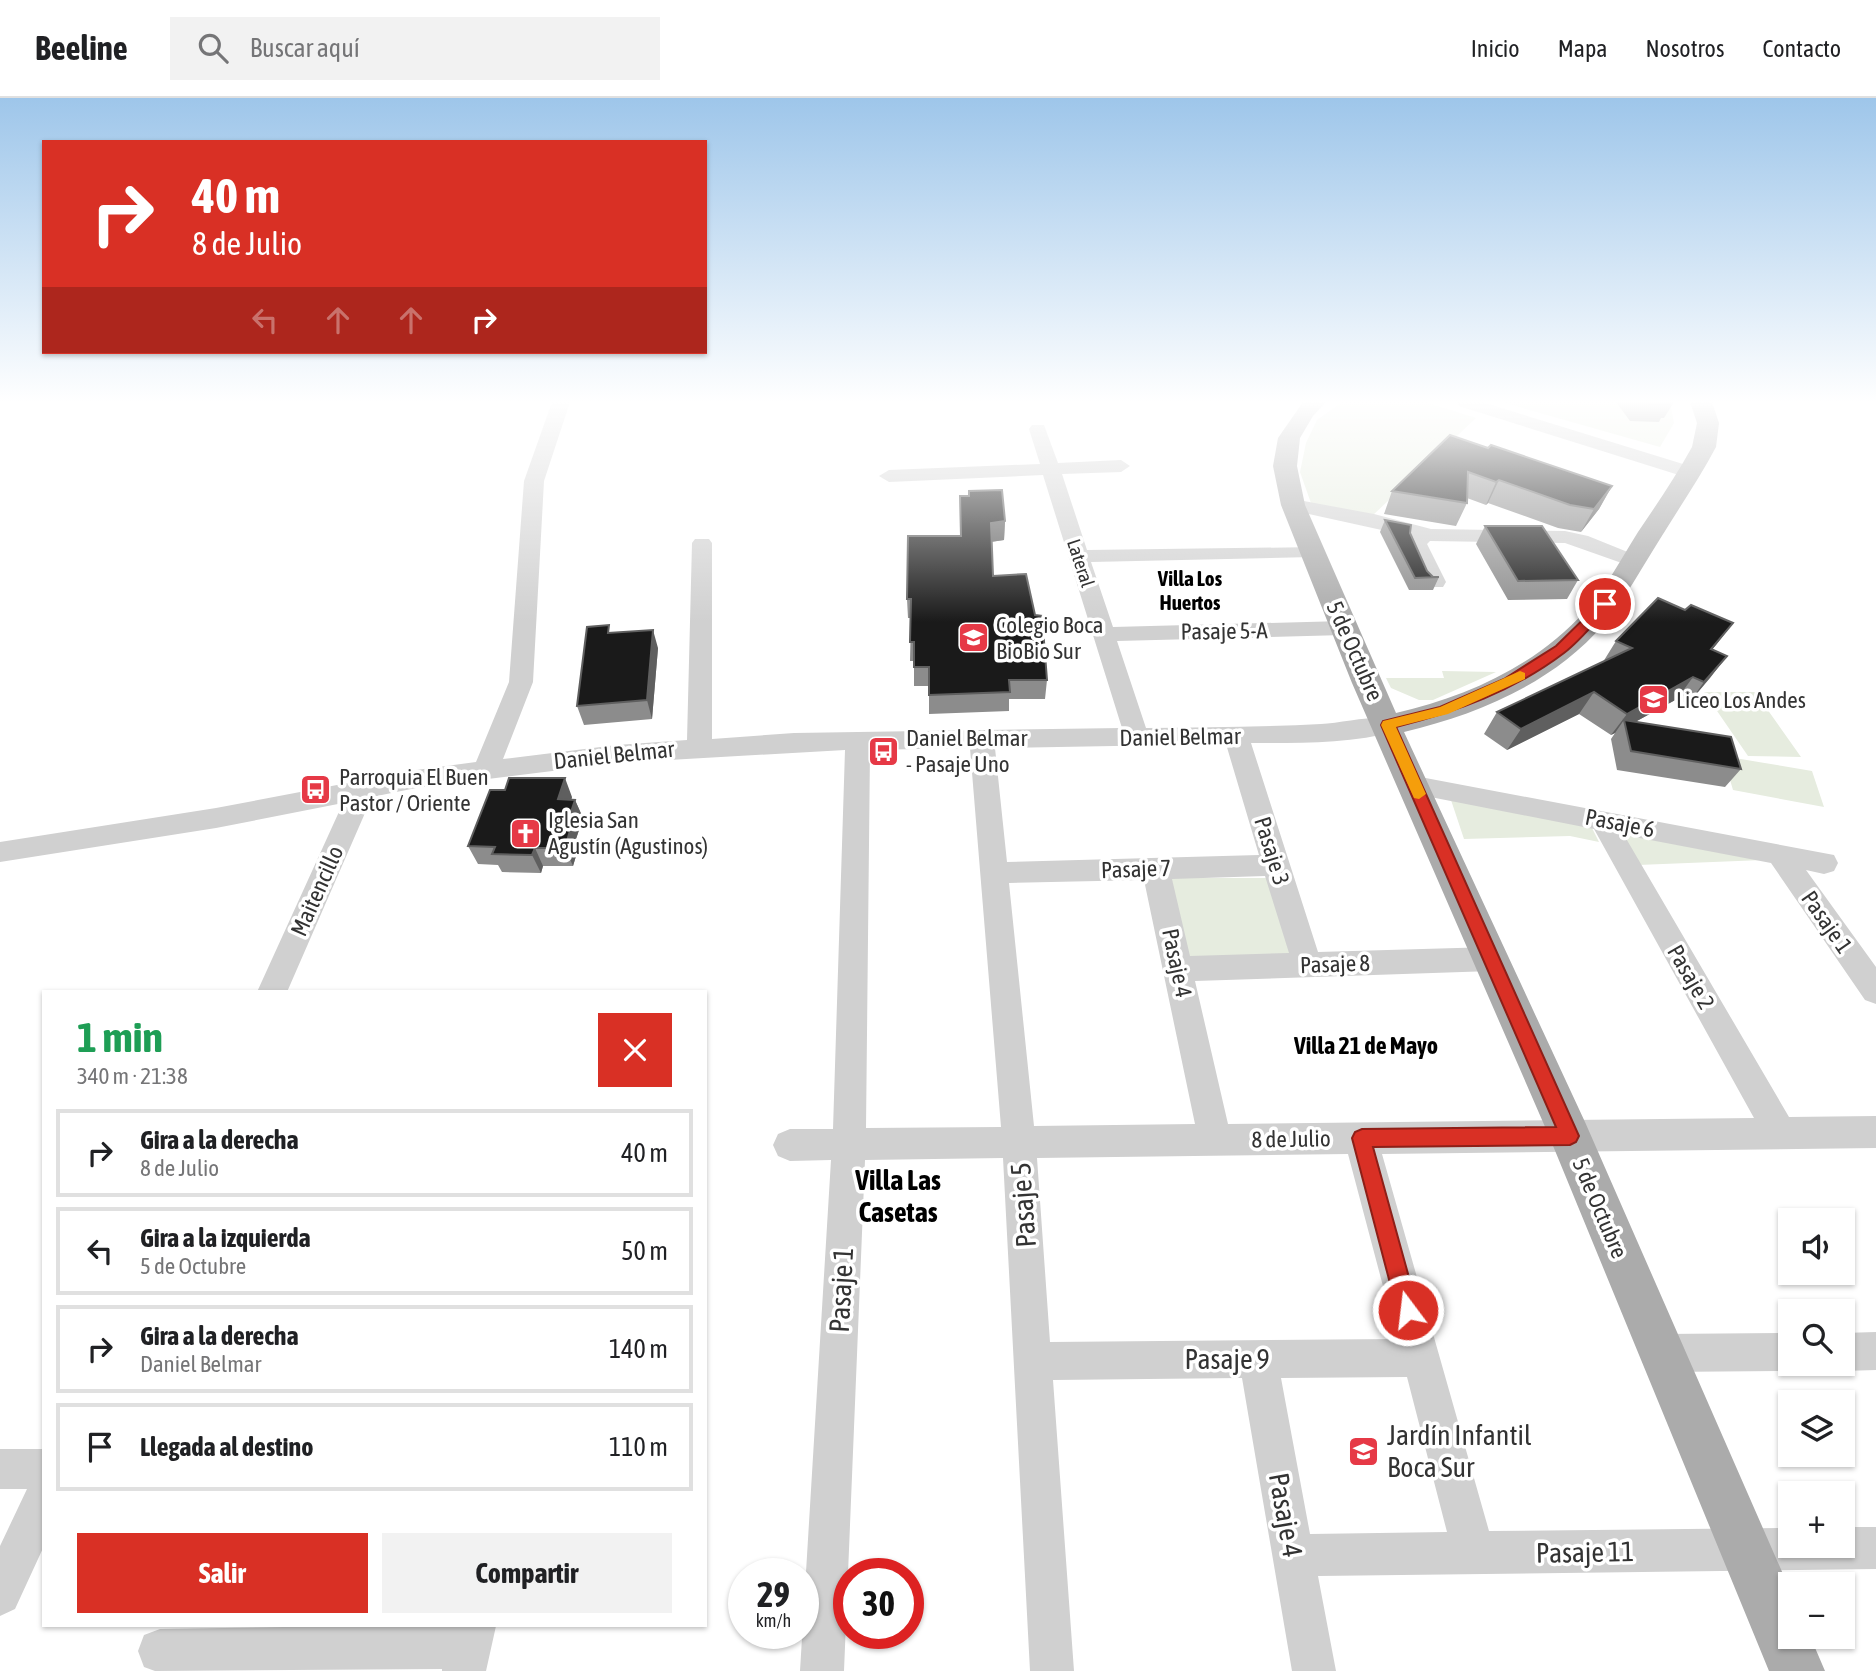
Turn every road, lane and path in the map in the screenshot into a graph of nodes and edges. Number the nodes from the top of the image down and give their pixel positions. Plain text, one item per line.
1 (536, 475) edge
2 (903, 475) edge
3 (1053, 475) edge
4 (1286, 475) edge
5 (1687, 475) edge
6 (889, 476) dead end
7 (1293, 505) junction
8 (1430, 535) junction
9 (702, 543) dead end
10 (1312, 551) junction
11 (1078, 556) junction
12 (1633, 561) junction
13 (1435, 582) edge
14 (1344, 628) junction
15 (1103, 634) junction
16 (1367, 683) junction
17 (1444, 711) junction
18 (1388, 725) junction
19 (1236, 736) junction
20 (1137, 738) junction
21 (982, 740) junction
22 (858, 741) junction
23 (699, 747) junction
24 (486, 769) junction
25 (1415, 785) junction
26 (362, 790) junction
27 (1602, 820) junction
28 (0, 852) edge
29 (1779, 854) junction
30 (1824, 863) dead end
31 (1276, 865) junction
32 (1156, 869) junction
33 (995, 873) junction
34 (1492, 959) junction
35 (1307, 965) junction
36 (1178, 969) junction
37 (273, 990) edge
38 (1876, 990) edge
39 (1876, 1132) edge
40 (1780, 1133) junction
41 (1570, 1136) junction
42 (1362, 1138) junction
43 (1215, 1140) junction
44 (1018, 1143) junction
45 (849, 1144) junction
46 (790, 1145) dead end
47 (1778, 1352) edge
48 (1855, 1352) edge
49 (1876, 1352) edge
50 (1662, 1353) junction
51 (1421, 1358) junction
52 (1258, 1359) junction
53 (1033, 1360) junction
54 (0, 1469) edge
55 (42, 1469) edge
56 (42, 1503) edge
57 (1876, 1548) edge
58 (1745, 1550) junction
59 (1474, 1553) junction
60 (1293, 1555) junction
61 (0, 1594) edge
62 (470, 1648) edge
63 (160, 1651) dead end
64 (822, 1671) edge
65 (1052, 1671) edge
66 (1314, 1671) edge
67 (1797, 1671) edge

1 - 24 street
2 - 6 street
3 - 11 street, Lateral
4 - 7 main road, 5 de Octubre
5 - 12 main road, Daniel Belmar
7 - 8 street
7 - 10 main road, 5 de Octubre
8 - 12 street
8 - 13 street
9 - 23 street
10 - 11 street
10 - 14 main road, 5 de Octubre
11 - 15 street, Lateral
12 - 17 main road, Daniel Belmar
14 - 15 street, Pasaje 5-A
14 - 16 main road, 5 de Octubre
15 - 20 street, Lateral
16 - 17 main road
16 - 18 main road, 5 de Octubre
17 - 18 main road, Daniel Belmar
18 - 19 street, Daniel Belmar
18 - 25 main road, 5 de Octubre
19 - 20 street, Daniel Belmar
19 - 31 street, Pasaje 3
20 - 21 street, Daniel Belmar
21 - 22 street, Daniel Belmar
21 - 33 street, Pasaje 5
22 - 23 street, Daniel Belmar
22 - 45 street, Pasaje 1
23 - 24 street, Daniel Belmar
24 - 26 street, Daniel Belmar
25 - 27 street, Pasaje 6
25 - 34 main road, 5 de Octubre
26 - 28 street, Daniel Belmar
26 - 37 street, Maitencillo
27 - 29 street, Pasaje 6
27 - 40 street, Pasaje 2
29 - 30 street, Pasaje 6
29 - 38 street, Pasaje 1
31 - 32 street, Pasaje 7
31 - 35 street, Pasaje 3
32 - 33 street, Pasaje 7
32 - 36 street, Pasaje 4
33 - 44 street, Pasaje 5
34 - 35 street, Pasaje 8
34 - 41 main road, 5 de Octubre
35 - 36 street, Pasaje 8
36 - 43 street, Pasaje 4
39 - 40 street, 8 de Julio
40 - 41 street, 8 de Julio
41 - 42 street, 8 de Julio
41 - 50 main road, 5 de Octubre
42 - 43 street, 8 de Julio
42 - 51 street
43 - 44 street, 8 de Julio
44 - 45 street, 8 de Julio
44 - 53 street, Pasaje 5
45 - 46 street, 8 de Julio
45 - 64 street, Pasaje 1
47 - 50 street
48 - 49 street
50 - 58 main road, 5 de Octubre
51 - 52 street, Pasaje 9
51 - 59 street
52 - 53 street, Pasaje 9
52 - 60 street, Pasaje 4
53 - 65 street, Pasaje 5
54 - 55 street
56 - 61 street
57 - 58 street, Pasaje 11
58 - 59 street, Pasaje 11
58 - 67 main road, 5 de Octubre
59 - 60 street, Pasaje 11
60 - 66 street, Pasaje 4
62 - 63 street

